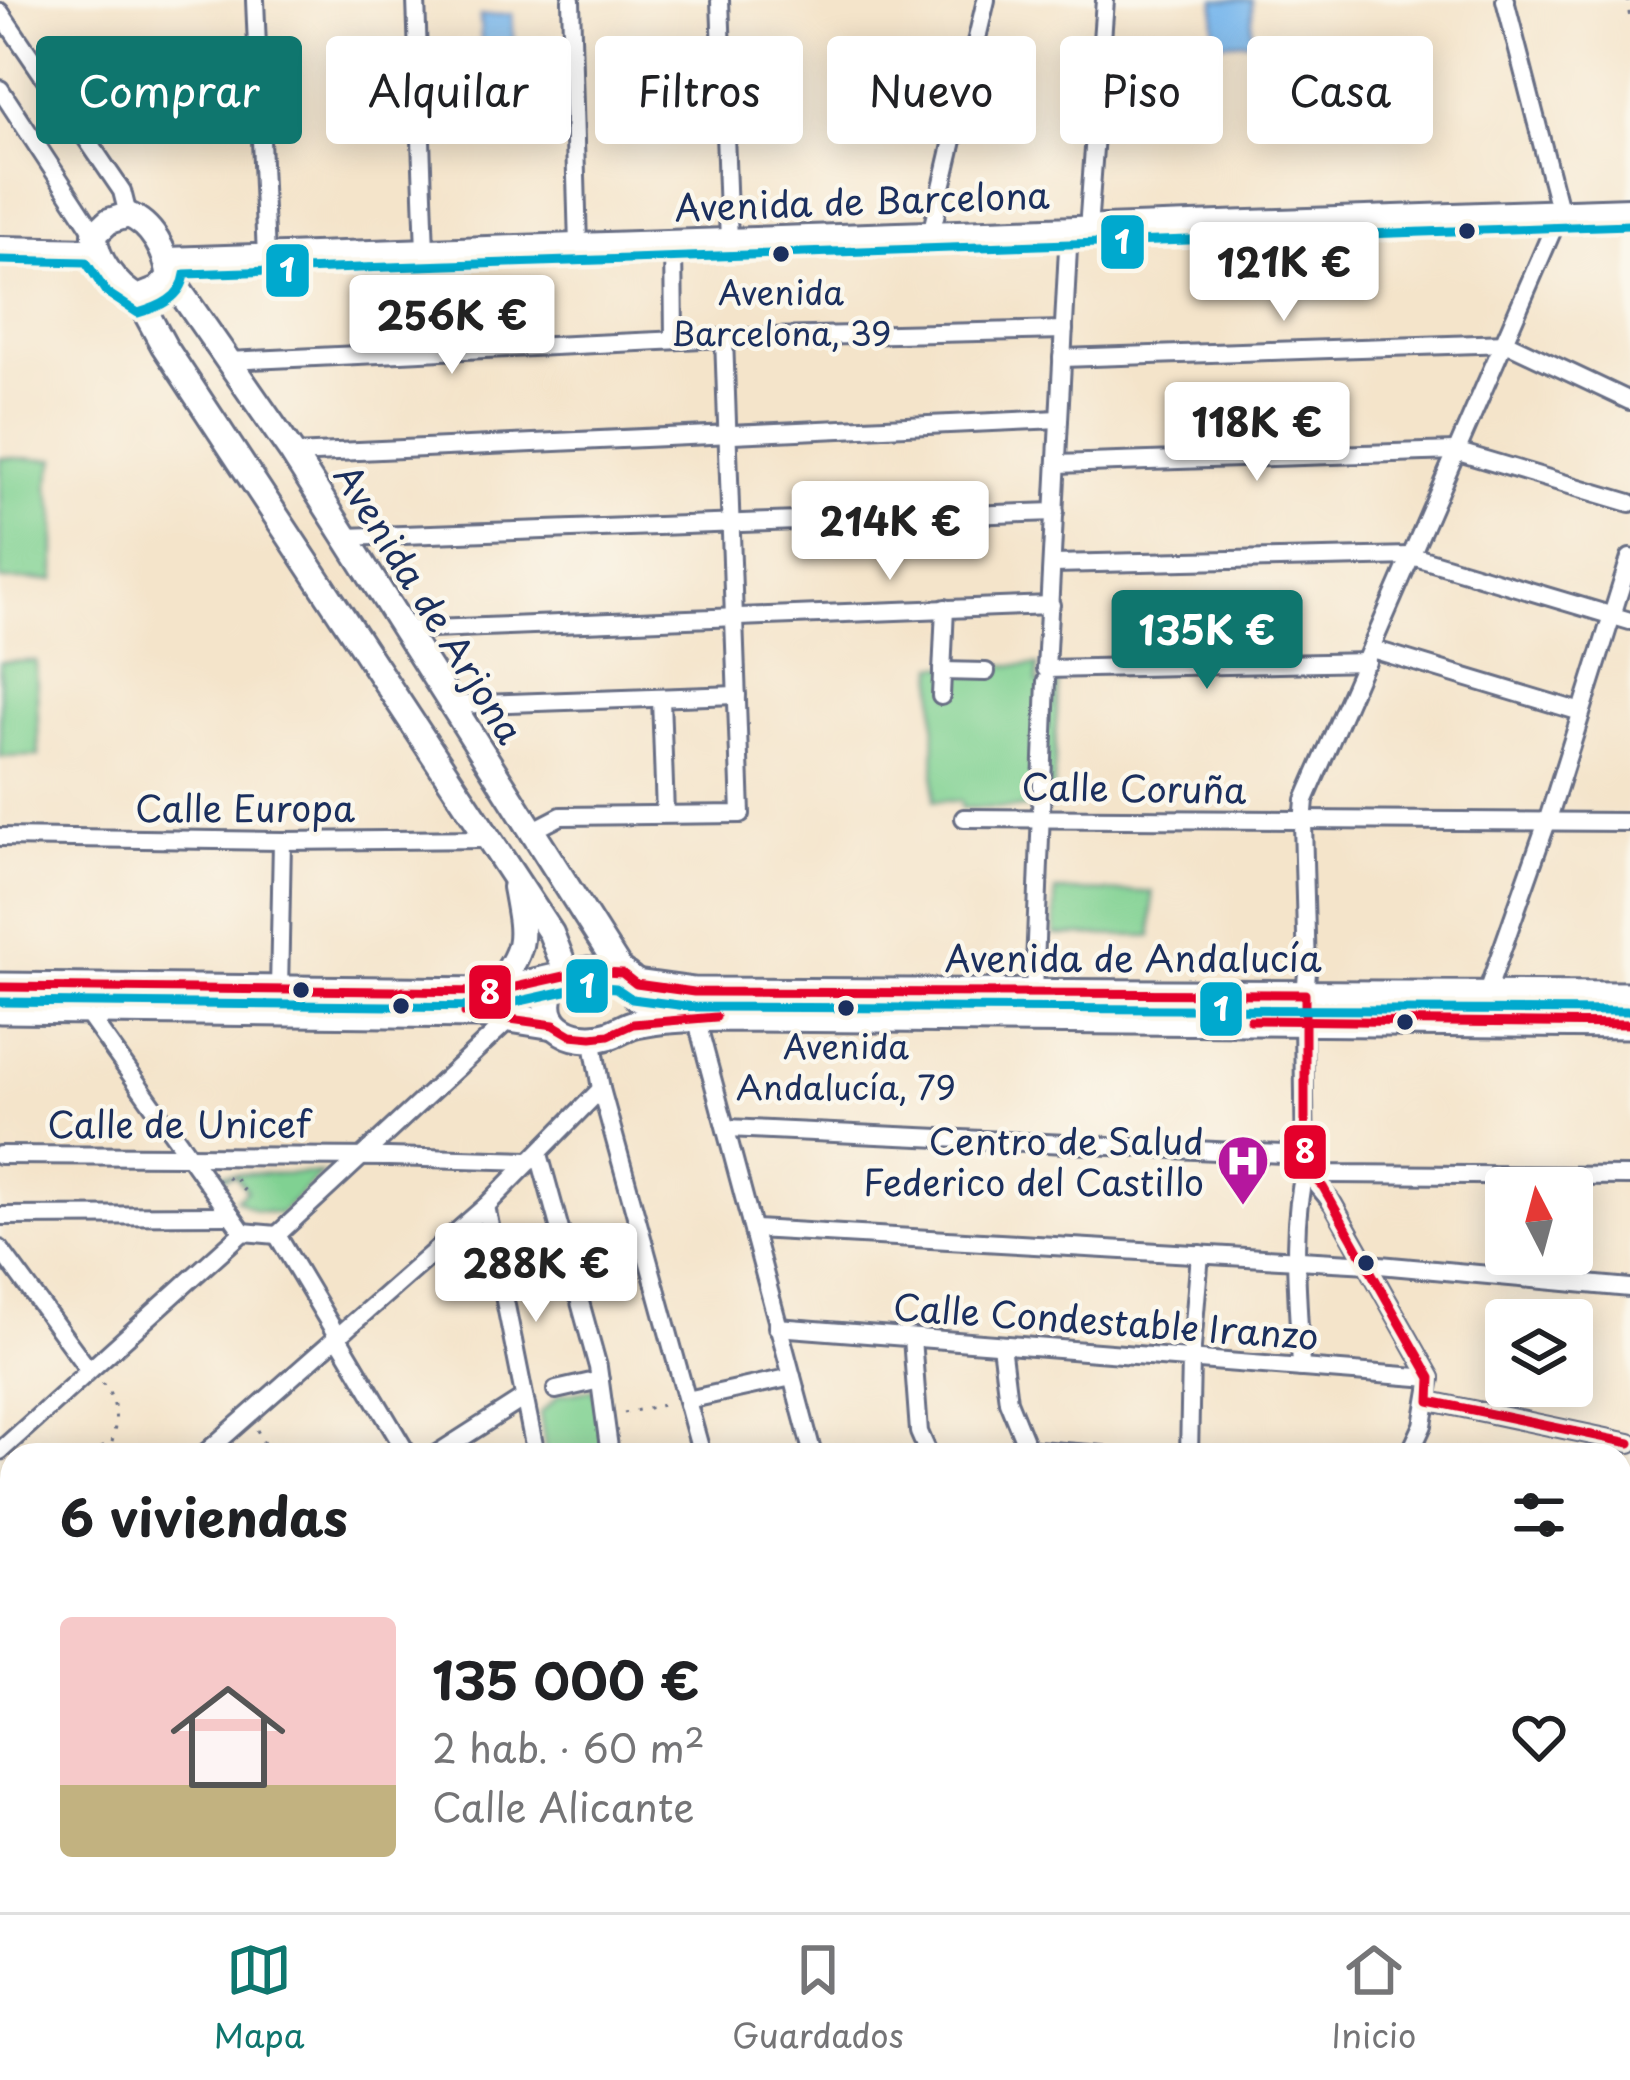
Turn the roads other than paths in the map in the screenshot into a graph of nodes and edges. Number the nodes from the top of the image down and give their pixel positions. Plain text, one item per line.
1 (255, 0) edge
2 (416, 0) edge
3 (571, 0) edge
4 (720, 0) edge
5 (986, 0) edge
6 (1105, 0) edge
7 (1505, 0) edge
8 (0, 12) edge
9 (0, 89) edge
10 (1630, 210) edge
11 (1560, 213) junction
12 (128, 214) junction
13 (1078, 229) junction
14 (931, 234) junction
15 (94, 240) junction
16 (673, 241) junction
17 (729, 241) junction
18 (0, 245) edge
19 (578, 246) junction
20 (425, 251) junction
21 (266, 256) junction
22 (169, 268) junction
23 (139, 298) junction
24 (1064, 330) junction
25 (724, 338) junction
26 (674, 340) junction
27 (1507, 343) junction
28 (1062, 358) junction
29 (228, 361) junction
30 (1630, 401) edge
31 (1059, 419) junction
32 (726, 434) junction
33 (1455, 451) junction
34 (293, 454) junction
35 (1057, 464) junction
36 (1630, 503) edge
37 (1054, 512) junction
38 (729, 523) junction
39 (346, 537) junction
40 (1412, 556) junction
41 (1630, 558) edge
42 (1053, 564) junction
43 (1051, 605) junction
44 (945, 608) junction
45 (731, 614) junction
46 (1621, 619) edge
47 (405, 630) junction
48 (1370, 656) junction
49 (942, 671) junction
50 (986, 672) dead end
51 (1046, 675) junction
52 (737, 695) junction
53 (941, 696) dead end
54 (661, 698) junction
55 (453, 705) junction
56 (1582, 712) junction
57 (665, 814) junction
58 (964, 818) dead end
59 (1039, 819) junction
60 (1548, 819) junction
61 (1630, 822) edge
62 (1303, 823) junction
63 (532, 831) junction
64 (0, 837) edge
65 (489, 839) junction
66 (282, 842) junction
67 (514, 878) junction
68 (561, 979) junction
69 (629, 979) junction
70 (0, 987) edge
71 (279, 990) junction
72 (493, 992) junction
73 (1034, 992) junction
74 (1486, 995) junction
75 (1630, 997) edge
76 (1304, 1008) junction
77 (0, 1010) edge
78 (85, 1010) junction
79 (511, 1018) junction
80 (696, 1018) junction
81 (632, 1024) junction
82 (1630, 1024) edge
83 (554, 1025) junction
84 (592, 1037) junction
85 (601, 1089) junction
86 (727, 1129) junction
87 (0, 1155) edge
88 (191, 1155) junction
89 (534, 1158) junction
90 (358, 1159) junction
91 (1304, 1163) junction
92 (1630, 1176) edge
93 (486, 1206) junction
94 (231, 1207) junction
95 (0, 1216) edge
96 (755, 1229) junction
97 (243, 1232) junction
98 (277, 1235) junction
99 (0, 1249) edge
100 (1200, 1254) junction
101 (1298, 1259) junction
102 (1369, 1264) junction
103 (1630, 1288) edge
104 (777, 1327) junction
105 (338, 1338) junction
106 (911, 1338) junction
107 (1001, 1345) junction
108 (1191, 1359) junction
109 (1301, 1368) junction
110 (88, 1369) junction
111 (792, 1377) junction
112 (1431, 1378) junction
113 (600, 1380) junction
114 (556, 1390) dead end
115 (524, 1398) junction
116 (687, 1400) junction
117 (1430, 1401) junction
118 (4, 1440) edge
119 (1630, 1442) edge
120 (217, 1443) edge
121 (401, 1443) edge
122 (454, 1443) edge
123 (533, 1443) edge
124 (608, 1443) edge
125 (699, 1443) edge
126 (810, 1443) edge
127 (923, 1443) edge
128 (1024, 1443) edge
129 (1190, 1443) edge
130 (1414, 1443) edge

1 - 21 street
2 - 20 street
3 - 19 street
4 - 17 street
5 - 14 street
6 - 13 street
7 - 11 street
8 - 12 street
9 - 15 street
10 - 11 street, Avenida de Barcelona
11 - 13 street, Avenida de Barcelona
11 - 27 street
12 - 15 street
12 - 22 street
13 - 14 street, Avenida de Barcelona
13 - 24 street
14 - 17 street, Avenida de Barcelona
15 - 18 street
15 - 23 street
16 - 17 street, Avenida de Barcelona
16 - 19 street, Avenida de Barcelona
16 - 26 street
19 - 20 street, Avenida de Barcelona
20 - 21 street, Avenida de Barcelona
21 - 22 street, Avenida de Barcelona
22 - 23 street
22 - 29 street, Avenida de Arjona
23 - 65 street
24 - 25 street
24 - 28 street
25 - 26 street
25 - 32 street
26 - 29 street
27 - 28 street
27 - 30 street
27 - 33 street
28 - 31 street
29 - 34 street, Avenida de Arjona
31 - 32 street
31 - 35 street
32 - 34 street
32 - 38 street
33 - 35 street
33 - 36 street
33 - 40 street
34 - 39 street, Avenida de Arjona
35 - 37 street
37 - 38 street
37 - 42 street
38 - 39 street
38 - 45 street
39 - 47 street, Avenida de Arjona
40 - 42 street
40 - 46 street
40 - 48 street
41 - 46 street
42 - 43 street
43 - 44 street
43 - 51 street
44 - 45 street
44 - 49 street
45 - 47 street
45 - 52 street
46 - 56 street
47 - 55 street, Avenida de Arjona
48 - 51 street
48 - 56 street
48 - 62 street
49 - 50 street
49 - 53 street
51 - 59 street
52 - 54 street
52 - 57 street
54 - 55 street
54 - 57 street
55 - 63 street, Avenida de Arjona
56 - 60 street
57 - 63 street
58 - 59 street, Calle Coruña
59 - 62 street, Calle Coruña
59 - 73 street
60 - 61 street, Calle Coruña
60 - 62 street, Calle Coruña
60 - 74 street
62 - 76 street
63 - 69 street, Avenida de Arjona
64 - 66 street, Calle Europa
65 - 66 street, Calle Europa
65 - 67 street
66 - 71 street
67 - 68 street
67 - 72 street
68 - 69 main road
68 - 72 main road
68 - 83 main road
69 - 73 main road, Avenida de Andalucía
69 - 81 main road
70 - 71 main road
71 - 72 main road
73 - 76 main road, Avenida de Andalucía
74 - 75 main road, Avenida de Andalucía
74 - 76 main road, Avenida de Andalucía
76 - 80 main road, Avenida de Andalucía
76 - 82 main road, Avenida de Andalucía
76 - 91 street
77 - 78 main road
78 - 79 main road
78 - 88 street
79 - 83 main road
79 - 90 street
80 - 81 main road, Avenida de Andalucía
80 - 86 street
81 - 84 main road
83 - 84 main road
84 - 85 street
85 - 89 street
85 - 116 street
86 - 91 street
86 - 96 street
87 - 88 street, Calle de Unicef
88 - 90 street, Calle de Unicef
88 - 94 street
89 - 90 street, Calle de Unicef
89 - 93 street
89 - 113 street
90 - 98 street
91 - 92 street
91 - 101 street
91 - 102 street
93 - 105 street
93 - 115 street
94 - 95 street
94 - 97 street
96 - 100 street
96 - 104 street
97 - 98 street
97 - 110 street
98 - 105 street
99 - 110 street
100 - 101 street
100 - 108 street
101 - 102 street
101 - 109 street
102 - 103 street
102 - 112 street
104 - 106 street, Calle Condestable Iranzo
104 - 111 street
105 - 120 street
105 - 121 street
106 - 107 street, Calle Condestable Iranzo
106 - 127 street
107 - 108 street, Calle Condestable Iranzo
107 - 128 street
108 - 109 street, Calle Condestable Iranzo
108 - 129 street
109 - 112 street, Calle Condestable Iranzo
110 - 118 street
111 - 116 street
111 - 126 street
112 - 117 street
113 - 114 street
113 - 124 street
115 - 122 street
115 - 123 street
116 - 125 street
117 - 119 street
117 - 130 street

